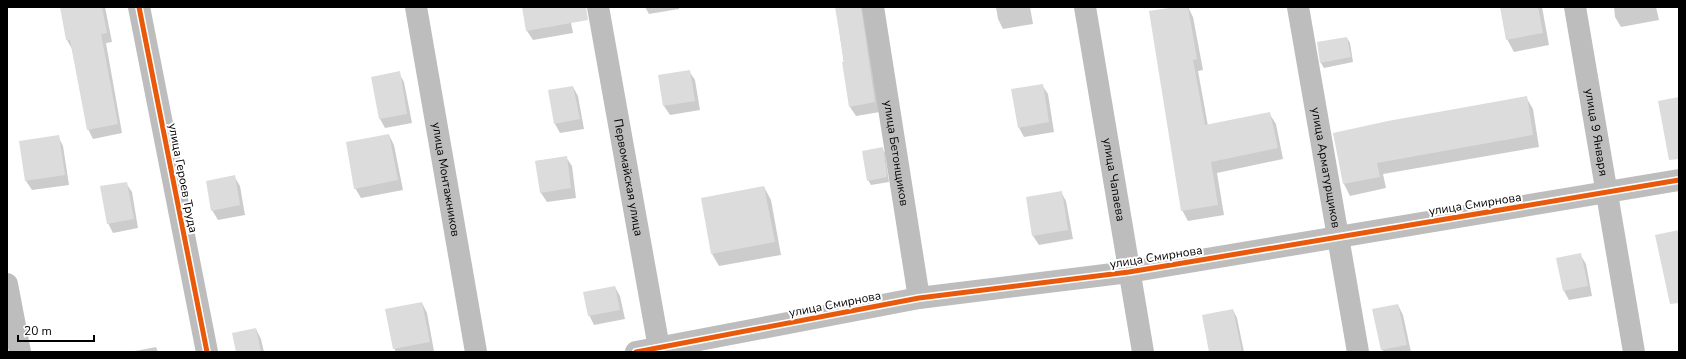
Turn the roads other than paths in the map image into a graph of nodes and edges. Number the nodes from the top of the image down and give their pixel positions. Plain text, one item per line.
1 (139, 7) edge
2 (416, 7) edge
3 (598, 7) edge
4 (874, 7) edge
5 (1085, 7) edge
6 (1298, 7) edge
7 (1575, 7) edge
8 (1679, 180) edge
9 (1607, 192) junction
10 (1339, 237) junction
11 (1129, 272) junction
12 (7, 284) edge
13 (919, 298) junction
14 (659, 348) junction
15 (20, 352) edge
16 (206, 352) edge
17 (476, 352) edge
18 (636, 352) edge
19 (1143, 352) edge
20 (1358, 352) edge
21 (1634, 352) edge

1 - 16 street, улица Героев Труда
2 - 17 street, улица Монтажников
3 - 14 street, Первомайская улица
4 - 13 street, улица Бетонщиков
5 - 11 street, улица Чапаева
6 - 10 street, улица Арматурщиков
7 - 9 street, улица 9 Января
8 - 9 street, улица Смирнова
9 - 10 street, улица Смирнова
9 - 21 street, улица 9 Января
10 - 11 street, улица Смирнова
10 - 20 street, улица Арматурщиков
11 - 13 street, улица Смирнова
11 - 19 street, улица Чапаева
12 - 15 street
13 - 14 street, улица Смирнова
14 - 18 street, улица Смирнова

